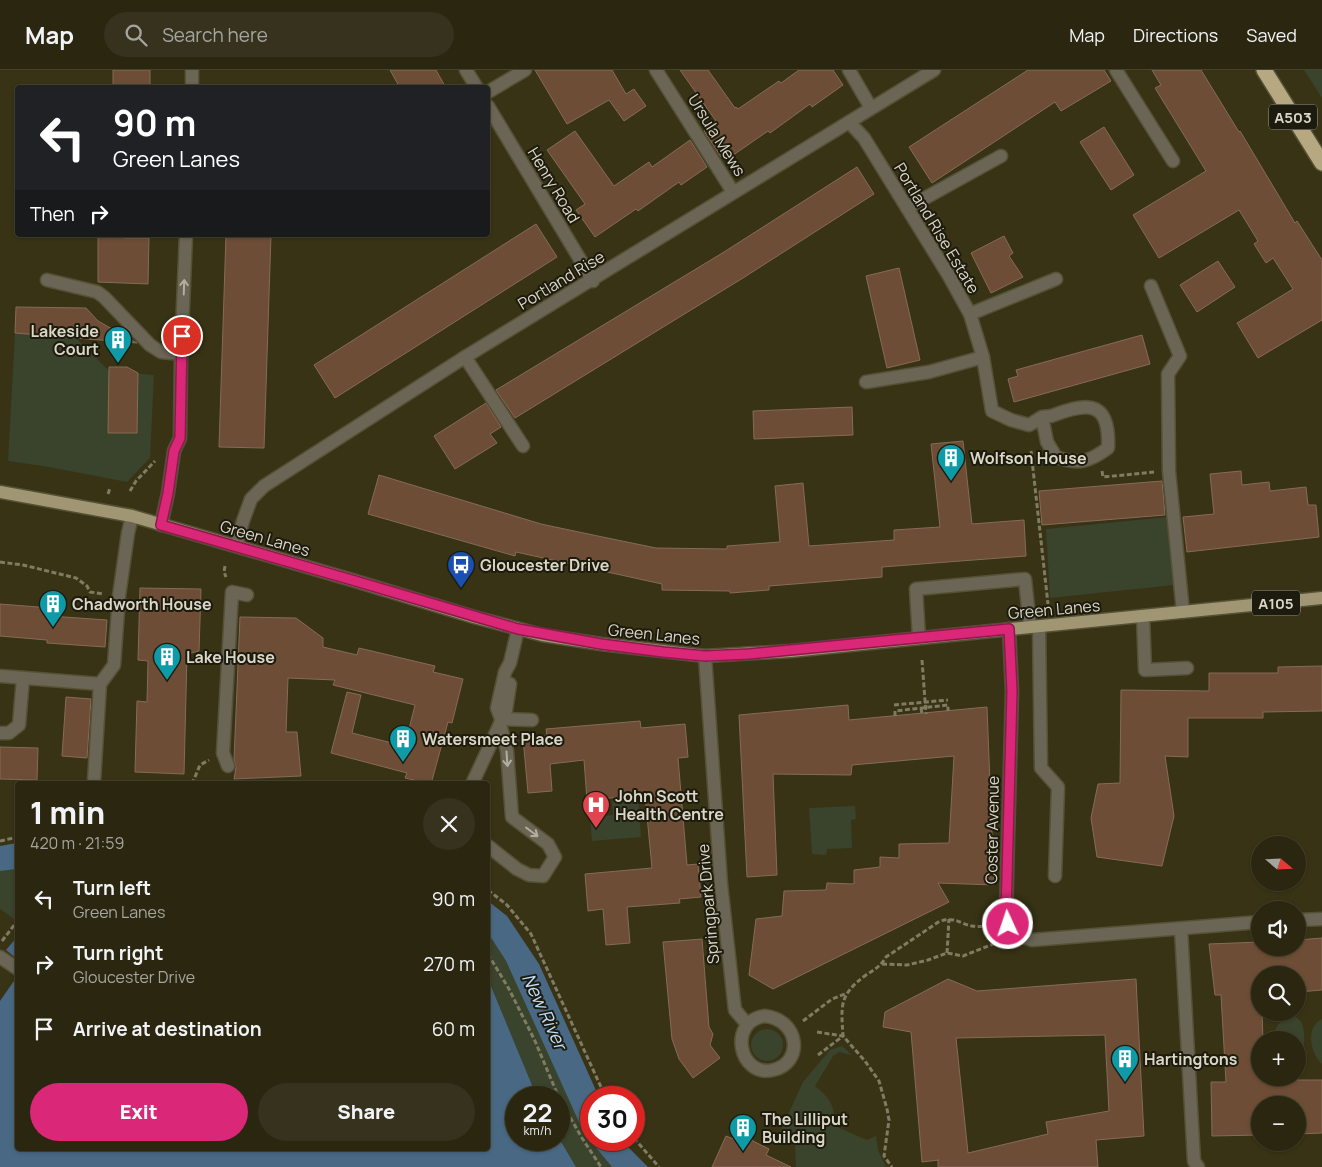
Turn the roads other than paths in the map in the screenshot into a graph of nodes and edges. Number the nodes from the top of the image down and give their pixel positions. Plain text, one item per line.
1 (192, 70) edge
2 (466, 70) edge
3 (525, 70) edge
4 (656, 70) edge
5 (849, 70) edge
6 (934, 70) edge
7 (1116, 70) edge
8 (1264, 70) edge
9 (192, 85) edge
10 (475, 85) edge
11 (490, 91) edge
12 (871, 108) junction
13 (490, 109) edge
14 (850, 122) junction
15 (1001, 156) dead end
16 (1173, 161) dead end
17 (1322, 163) edge
18 (733, 192) junction
19 (907, 208) junction
20 (186, 237) edge
21 (1056, 279) dead end
22 (47, 280) dead end
23 (593, 280) junction
24 (1151, 286) dead end
25 (970, 314) junction
26 (181, 354) junction
27 (465, 357) junction
28 (983, 357) junction
29 (866, 382) dead end
30 (1042, 418) junction
31 (523, 446) dead end
32 (0, 492) edge
33 (132, 516) junction
34 (161, 525) junction
35 (236, 546) junction
36 (247, 595) dead end
37 (1322, 598) edge
38 (1183, 612) junction
39 (1143, 616) junction
40 (1034, 627) junction
41 (518, 629) junction
42 (1009, 629) junction
43 (919, 638) junction
44 (705, 656) junction
45 (1187, 668) dead end
46 (0, 676) edge
47 (23, 678) junction
48 (100, 684) junction
49 (532, 720) dead end
50 (0, 733) edge
51 (228, 766) dead end
52 (94, 781) edge
53 (473, 781) edge
54 (490, 848) edge
55 (1055, 876) dead end
56 (1322, 919) edge
57 (1306, 920) edge
58 (1251, 923) edge
59 (1181, 929) junction
60 (0, 957) edge
61 (15, 967) edge
62 (747, 1024) junction
63 (1196, 1164) edge

1 - 9 street
2 - 10 street
3 - 11 street
4 - 18 street, Ursula Mews
5 - 12 street
6 - 12 street, Portland Rise
7 - 16 street
8 - 17 highway, A503
12 - 14 street, Portland Rise
13 - 23 street, Henry Road
14 - 18 street, Portland Rise
14 - 19 street, Portland Rise Estate
15 - 19 street
18 - 23 street, Portland Rise
19 - 25 street, Portland Rise Estate
26 -> 20 street
21 - 25 street
22 - 26 street
23 - 27 street, Portland Rise
24 - 38 street
25 - 28 street, Portland Rise Estate
26 - 34 street
27 - 31 street
27 - 35 street, Portland Rise
28 - 29 street
28 - 30 street, Portland Rise Estate
30 - 30 street
32 - 33 main road, Green Lanes / A105
33 - 34 main road, Green Lanes / A105
33 - 48 street
34 - 35 main road, Green Lanes / A105
35 - 41 main road, Green Lanes / A105
36 - 51 street
37 - 38 main road, Green Lanes / A105
38 - 39 main road, Green Lanes / A105
39 - 40 main road, Green Lanes / A105
39 - 45 street
40 - 42 main road, Green Lanes / A105
40 - 43 street
40 - 55 street
41 - 44 main road, Green Lanes / A105
41 - 49 street
42 - 43 main road, Green Lanes / A105
42 - 59 street, Coster Avenue
43 - 44 main road, Green Lanes / A105
44 - 62 street, Springpark Drive
46 - 47 street
47 - 48 street
47 - 50 street
48 - 52 street
53 -> 54 street
56 - 57 street
58 - 59 street
59 - 63 street
60 - 61 street
62 - 62 street

